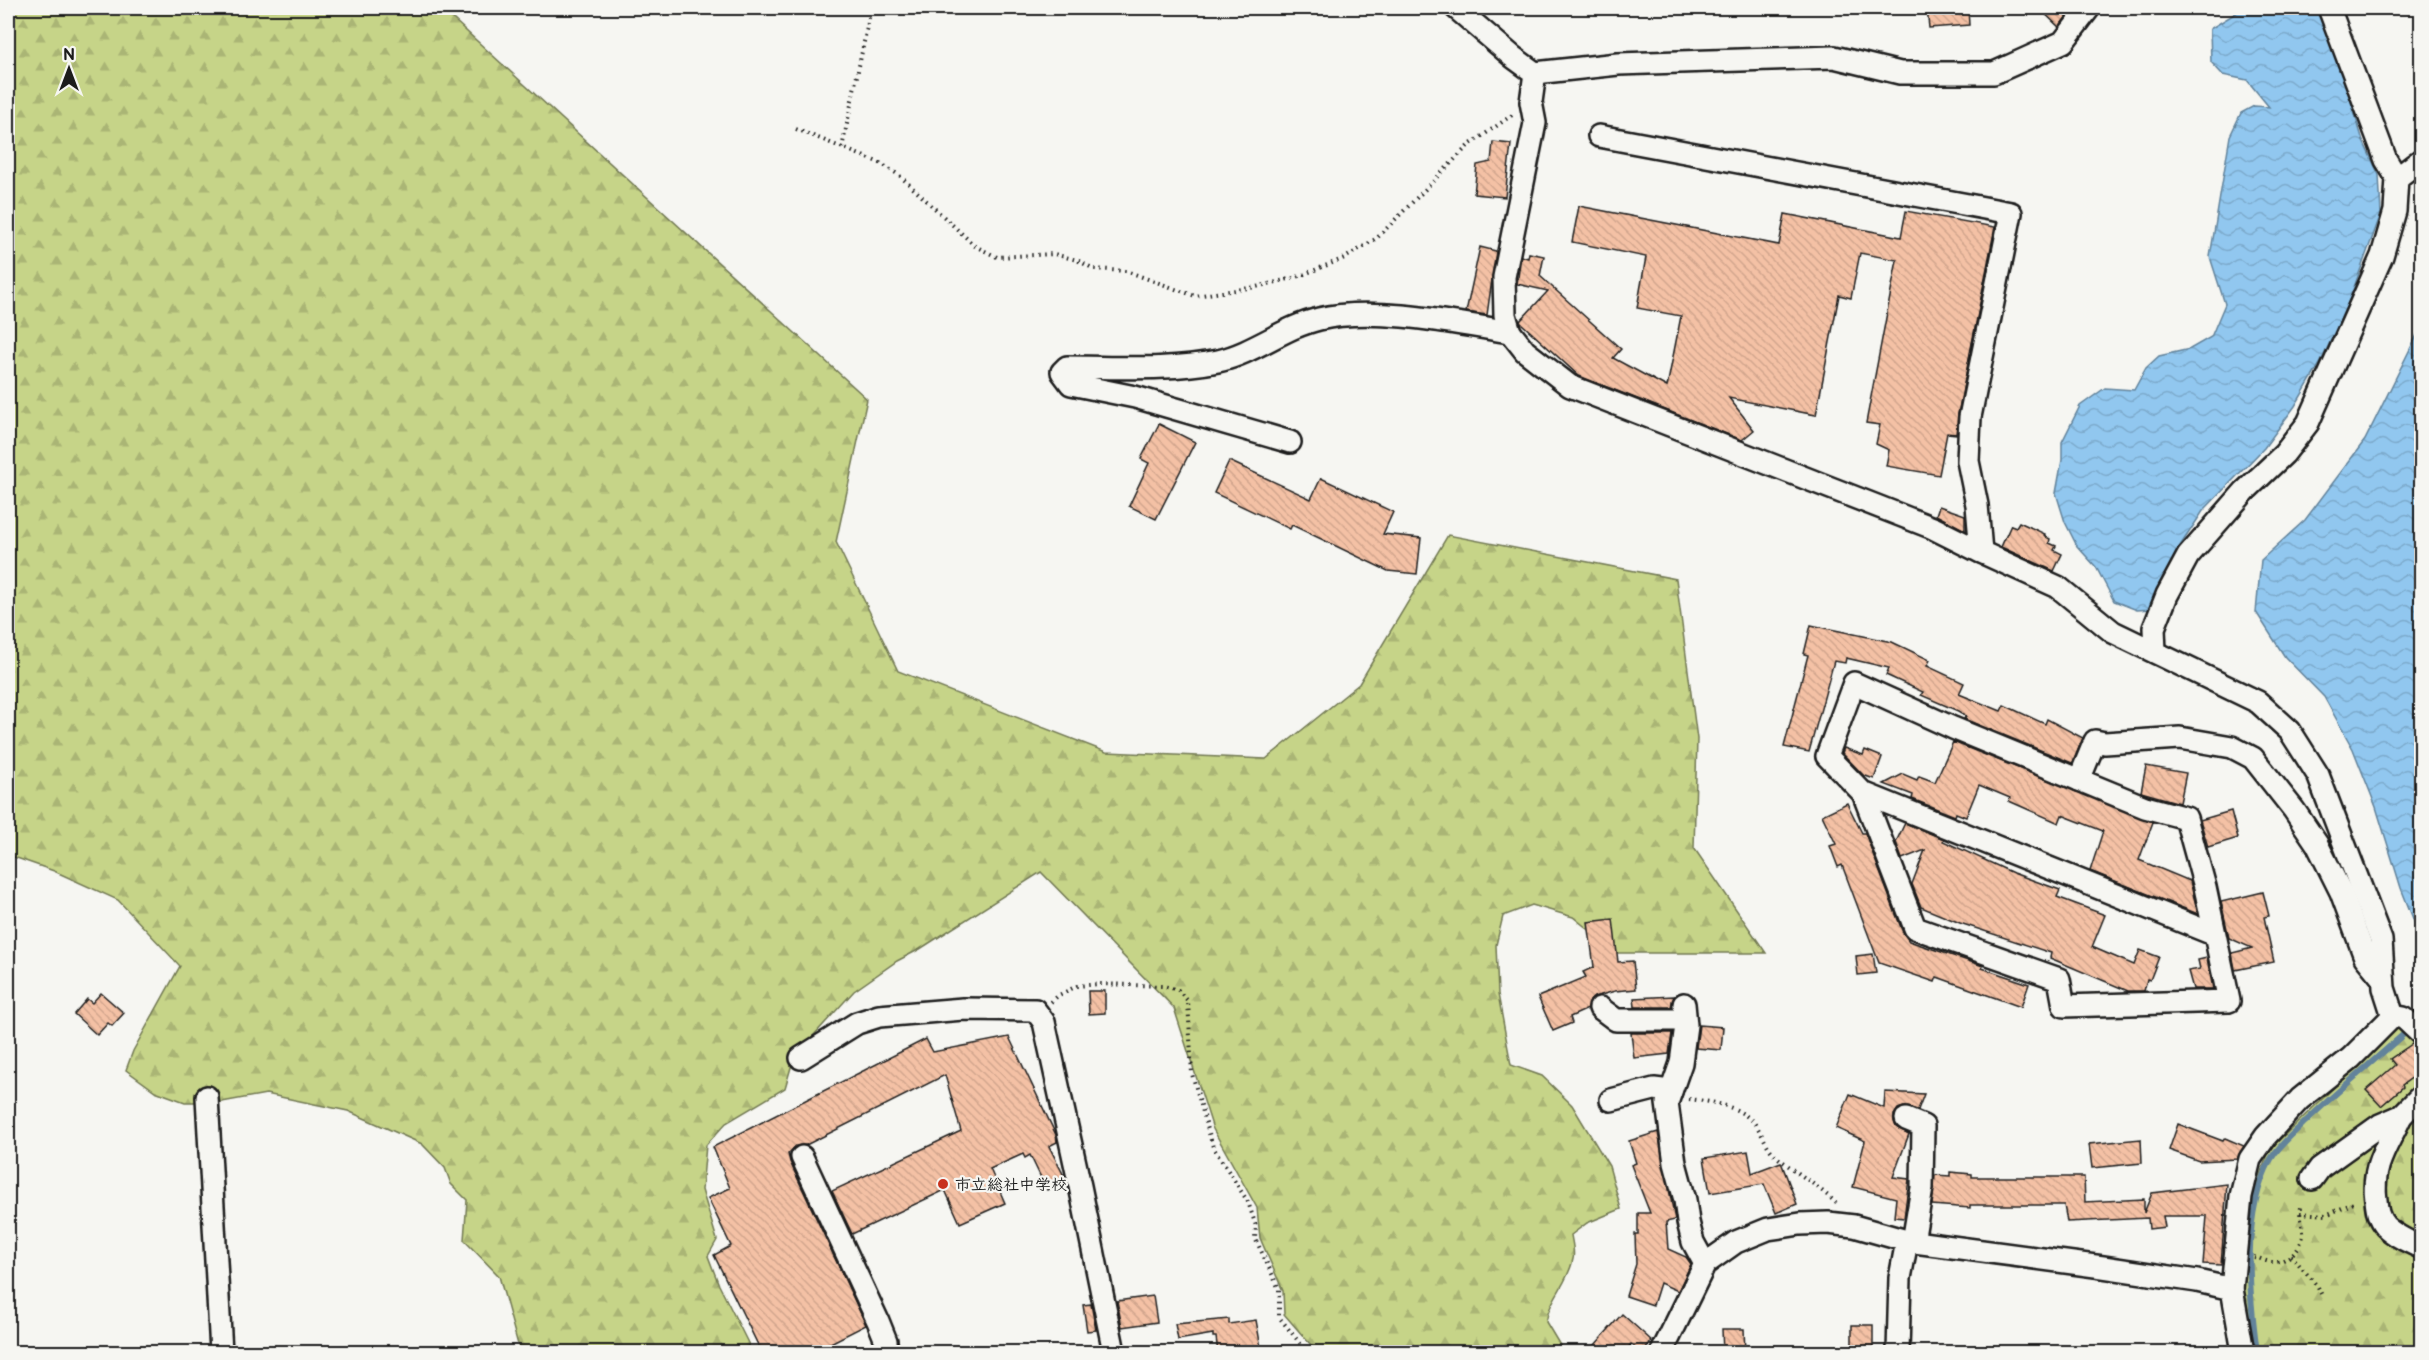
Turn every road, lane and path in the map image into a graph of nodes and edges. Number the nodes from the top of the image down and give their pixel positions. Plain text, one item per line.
1 (872, 8) edge
2 (1456, 8) edge
3 (2089, 8) edge
4 (2329, 8) edge
5 (1535, 73) junction
6 (1531, 102) junction
7 (796, 129) dead end
8 (1599, 136) dead end
9 (842, 148) junction
10 (2421, 159) edge
11 (2397, 178) junction
12 (1510, 332) junction
13 (1290, 442) dead end
14 (1981, 552) junction
15 (2155, 652) junction
16 (2079, 780) junction
17 (1863, 793) junction
18 (2213, 934) junction
19 (2383, 980) junction
20 (1600, 1008) dead end
21 (1039, 1012) junction
22 (2393, 1016) junction
23 (2421, 1035) edge
24 (801, 1058) dead end
25 (1671, 1091) junction
26 (2421, 1095) edge
27 (207, 1097) dead end
28 (1611, 1100) dead end
29 (2401, 1116) junction
30 (1906, 1119) dead end
31 (802, 1157) dead end
32 (2312, 1179) dead end
33 (2302, 1203) dead end
34 (2376, 1206) junction
35 (2300, 1212) junction
36 (1846, 1225) junction
37 (1910, 1242) junction
38 (2421, 1248) edge
39 (2291, 1255) junction
40 (2235, 1258) junction
41 (1705, 1264) junction
42 (2232, 1289) junction
43 (2323, 1298) dead end
44 (220, 1353) edge
45 (887, 1353) edge
46 (1114, 1353) edge
47 (1307, 1353) edge
48 (1662, 1353) edge
49 (1898, 1353) edge
50 (2243, 1353) edge

1 - 9 path
2 - 5 street
3 - 5 street
4 - 11 street
5 - 6 street
6 - 9 path
6 - 12 street
7 - 9 path
8 - 14 street
10 - 11 street
11 - 15 street
12 - 13 street
12 - 14 street
14 - 15 street
15 - 19 street
16 - 17 street
16 - 18 street
16 - 19 street
17 - 18 street
17 - 18 street
19 - 22 street
20 - 25 street
21 - 24 street
21 - 46 street
21 - 47 path
22 - 23 street
22 - 40 street
25 - 28 street
25 - 36 path
25 - 41 street
26 - 29 street
27 - 44 street
29 - 32 street
29 - 34 street
30 - 37 street
31 - 45 street
33 - 35 path
34 - 35 path
34 - 38 street
35 - 39 path
36 - 37 street
36 - 41 street
37 - 42 street
37 - 49 street
39 - 40 path
39 - 43 path
40 - 42 street
41 - 48 street
42 - 50 street

